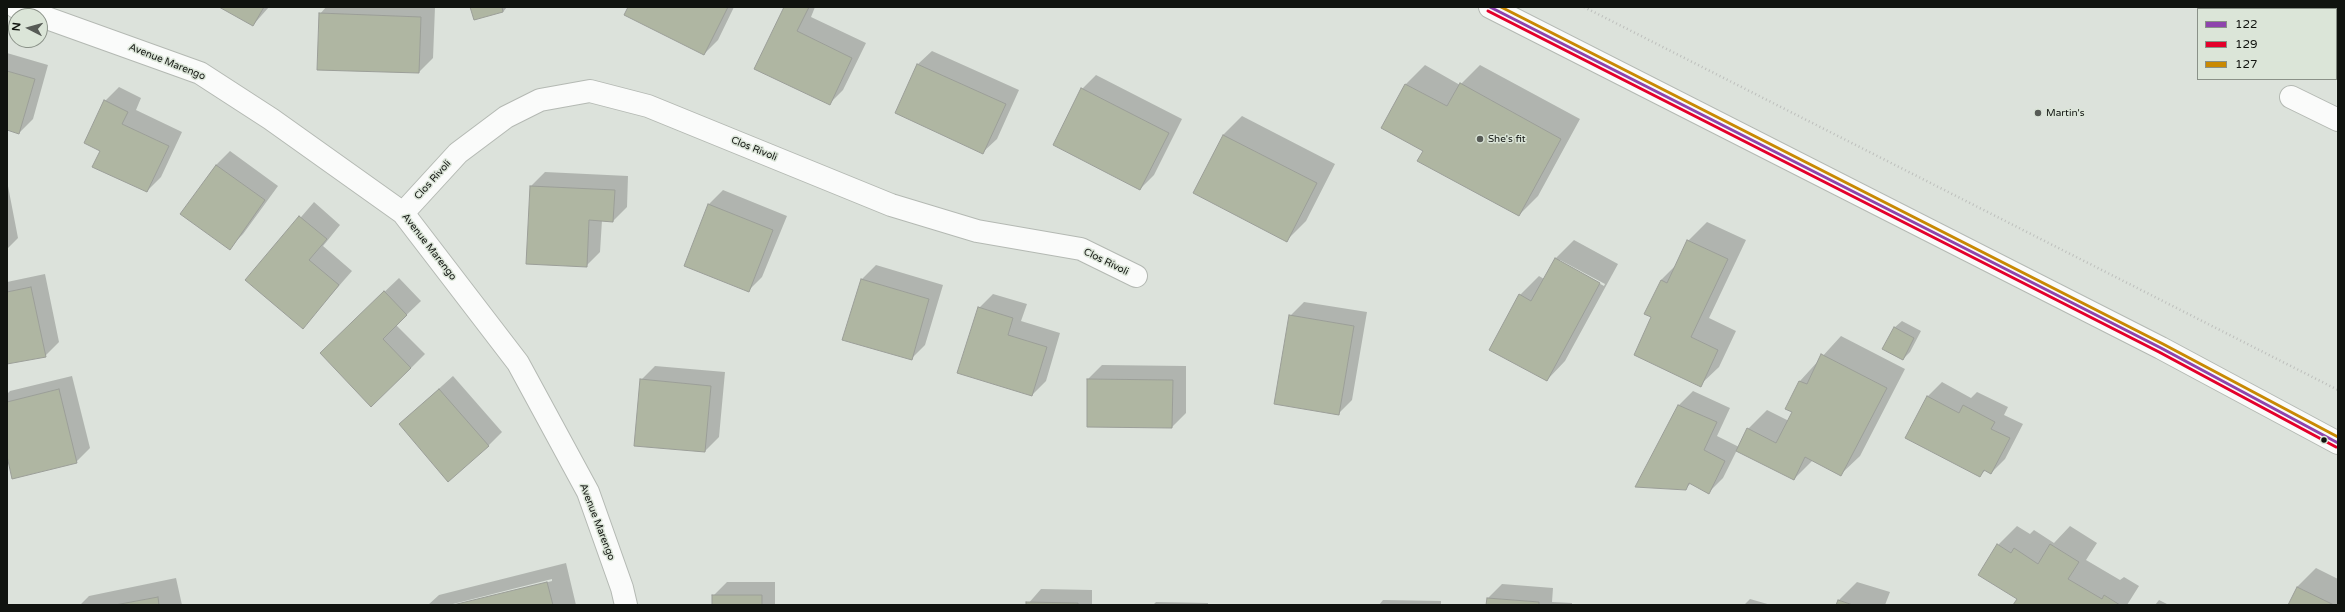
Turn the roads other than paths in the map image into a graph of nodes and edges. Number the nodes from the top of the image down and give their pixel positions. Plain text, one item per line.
1 (16, 7) edge
2 (1494, 8) edge
3 (2291, 97) dead end
4 (2338, 120) edge
5 (403, 213) junction
6 (1136, 276) dead end
7 (2338, 443) edge
8 (626, 605) edge

1 - 5 street, Avenue Marengo
2 - 7 street
3 - 4 street
5 - 6 street, Clos Rivoli
5 - 8 street, Avenue Marengo

